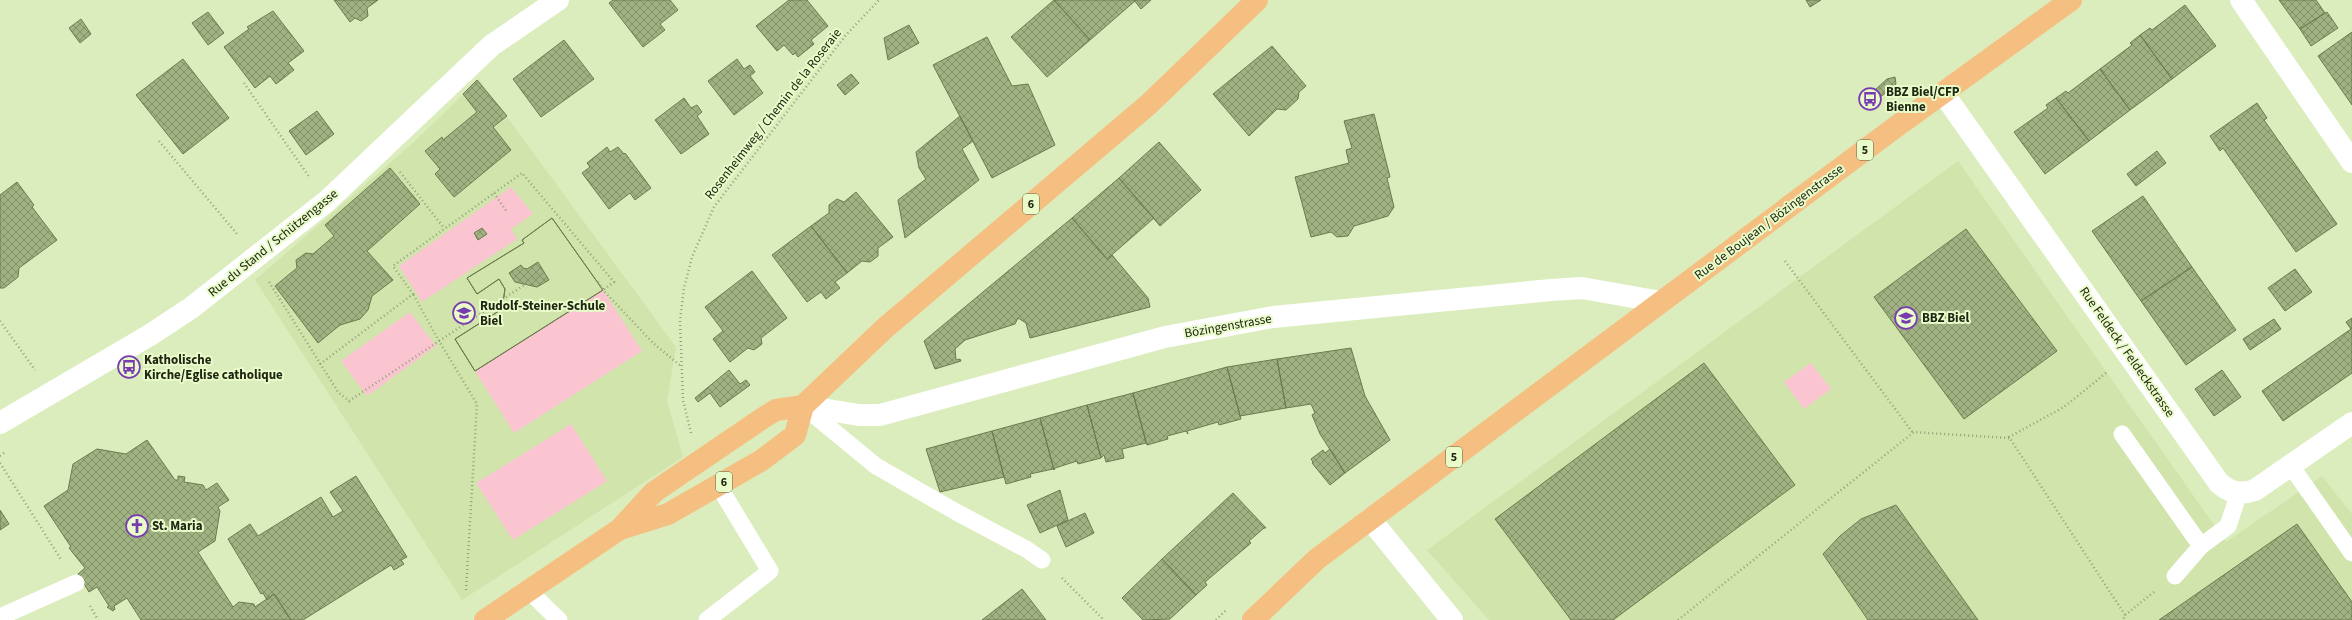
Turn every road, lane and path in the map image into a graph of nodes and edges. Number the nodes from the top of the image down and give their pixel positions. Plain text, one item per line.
1 (558, 0) edge
2 (879, 0) edge
3 (1257, 0) edge
4 (2071, 0) edge
5 (2241, 0) edge
6 (244, 83) dead end
7 (1942, 93) junction
8 (159, 140) dead end
9 (2352, 162) edge
10 (397, 168) dead end
11 (494, 193) junction
12 (327, 201) junction
13 (507, 212) dead end
14 (445, 228) junction
15 (255, 256) junction
16 (1785, 261) dead end
17 (544, 272) dead end
18 (269, 282) dead end
19 (598, 282) dead end
20 (603, 290) junction
21 (413, 294) junction
22 (1661, 302) junction
23 (0, 321) edge
24 (439, 341) junction
25 (320, 364) junction
26 (682, 367) junction
27 (2113, 368) dead end
28 (50, 392) junction
29 (803, 406) junction
30 (0, 423) edge
31 (2352, 423) edge
32 (1913, 433) junction
33 (2122, 434) dead end
34 (692, 438) dead end
35 (2010, 438) junction
36 (0, 463) edge
37 (2291, 466) junction
38 (718, 486) junction
39 (2240, 493) junction
40 (1370, 519) junction
41 (620, 529) junction
42 (2201, 546) junction
43 (2352, 553) edge
44 (1042, 560) joint
45 (2174, 576) joint
46 (76, 583) junction
47 (466, 590) dead end
48 (529, 591) junction
49 (2125, 615) junction
50 (0, 617) edge
51 (98, 620) edge
52 (485, 620) edge
53 (559, 620) edge
54 (707, 620) edge
55 (1104, 620) edge
56 (1253, 620) edge
57 (1452, 620) edge
58 (1678, 620) edge
59 (2123, 620) edge

1 - 12 street, Rue du Stand / Schützengasse
2 - 26 path, Rosenheimweg / Chemin de la Roseraie
3 - 29 main road, 6
4 - 7 main road, Rue de Boujean / Bözingenstrasse / 5
5 - 9 street
6 - 12 path
7 - 22 main road, Rue de Boujean / Bözingenstrasse / 5
7 - 39 street, Rue Feldeck / Feldeckstrasse
8 - 15 path
10 - 14 path
11 - 13 path
11 - 14 path
11 - 20 path
12 - 15 street, Rue du Stand / Schützengasse
14 - 21 path
15 - 28 street, Rue du Stand / Schützengasse
16 - 32 path
17 - 24 path
18 - 25 path
19 - 20 path
20 - 26 path
21 - 24 path
21 - 25 path
22 - 29 street, Bözingenstrasse
22 - 40 main road, 5
23 - 28 path
24 - 25 path
24 - 47 path
26 - 34 path, Rosenheimweg / Chemin de la Roseraie
27 - 35 path
28 - 30 street, Rue du Stand / Schützengasse
29 - 38 main road, 6
29 - 41 main road, 6
29 - 44 lane
31 - 37 street
32 - 35 path
32 - 58 path
33 - 42 lane
35 - 49 path
36 - 46 path
37 - 39 street
37 - 43 lane
38 - 41 main road, 6
38 - 54 lane
39 - 42 lane
40 - 56 main road, 5
40 - 57 street
41 - 48 main road, 6
42 - 45 lane
44 - 55 path
45 - 49 path
46 - 50 lane
46 - 51 path
48 - 52 main road, 6
48 - 53 lane
49 - 59 path

